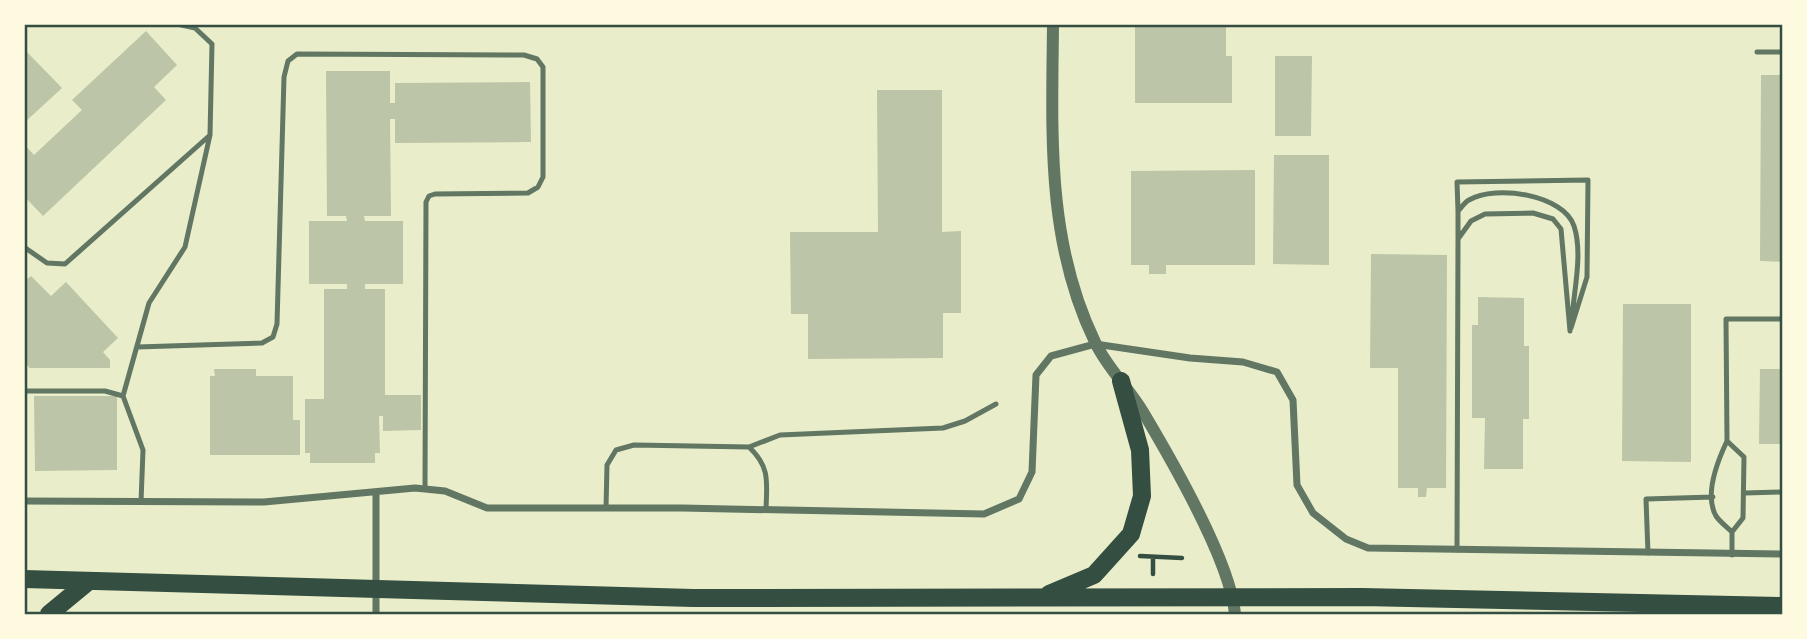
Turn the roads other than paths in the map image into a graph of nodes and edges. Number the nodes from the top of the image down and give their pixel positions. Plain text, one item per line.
1 (177, 24) edge
2 (1053, 24) edge
3 (1757, 52) dead end
4 (1783, 52) edge
5 (210, 135) junction
6 (1458, 211) junction
7 (1458, 239) junction
8 (24, 247) edge
9 (1783, 319) edge
10 (1570, 331) junction
11 (1096, 344) junction
12 (136, 347) junction
13 (1121, 381) junction
14 (24, 391) edge
15 (123, 396) junction
16 (996, 404) dead end
17 (1727, 440) junction
18 (749, 447) junction
19 (425, 489) junction
20 (376, 492) junction
21 (1783, 492) edge
22 (1745, 493) junction
23 (1713, 498) junction
24 (24, 502) edge
25 (141, 502) junction
26 (606, 508) junction
27 (766, 509) junction
28 (1732, 532) junction
29 (1457, 550) junction
30 (1648, 553) junction
31 (1783, 554) edge
32 (1732, 555) junction
33 (24, 579) edge
34 (89, 581) junction
35 (376, 589) junction
36 (1040, 598) junction
37 (1234, 606) edge
38 (1783, 606) edge
39 (49, 614) edge
40 (376, 614) edge

1 - 5 lane
2 - 11 street
3 - 4 lane
5 - 8 lane
5 - 12 lane
6 - 7 lane
6 - 10 lane
6 - 10 lane
7 - 10 lane
7 - 29 lane
9 - 17 lane
11 - 13 street
11 - 27 street
11 - 29 street
12 - 15 lane
12 - 19 lane
13 - 36 main road
13 - 37 street
14 - 15 lane
15 - 25 lane
16 - 18 lane
17 - 22 lane
17 - 23 lane
18 - 26 lane
18 - 27 lane
19 - 20 street
19 - 26 street
20 - 25 street
20 - 35 street
21 - 22 lane
22 - 28 lane
23 - 28 lane
23 - 30 lane
24 - 25 street
26 - 27 street
28 - 32 lane
29 - 30 street
30 - 32 street
31 - 32 street
33 - 34 main road
34 - 35 main road
34 - 39 main road
35 - 36 main road
35 - 40 street
36 - 37 main road
37 - 38 main road

